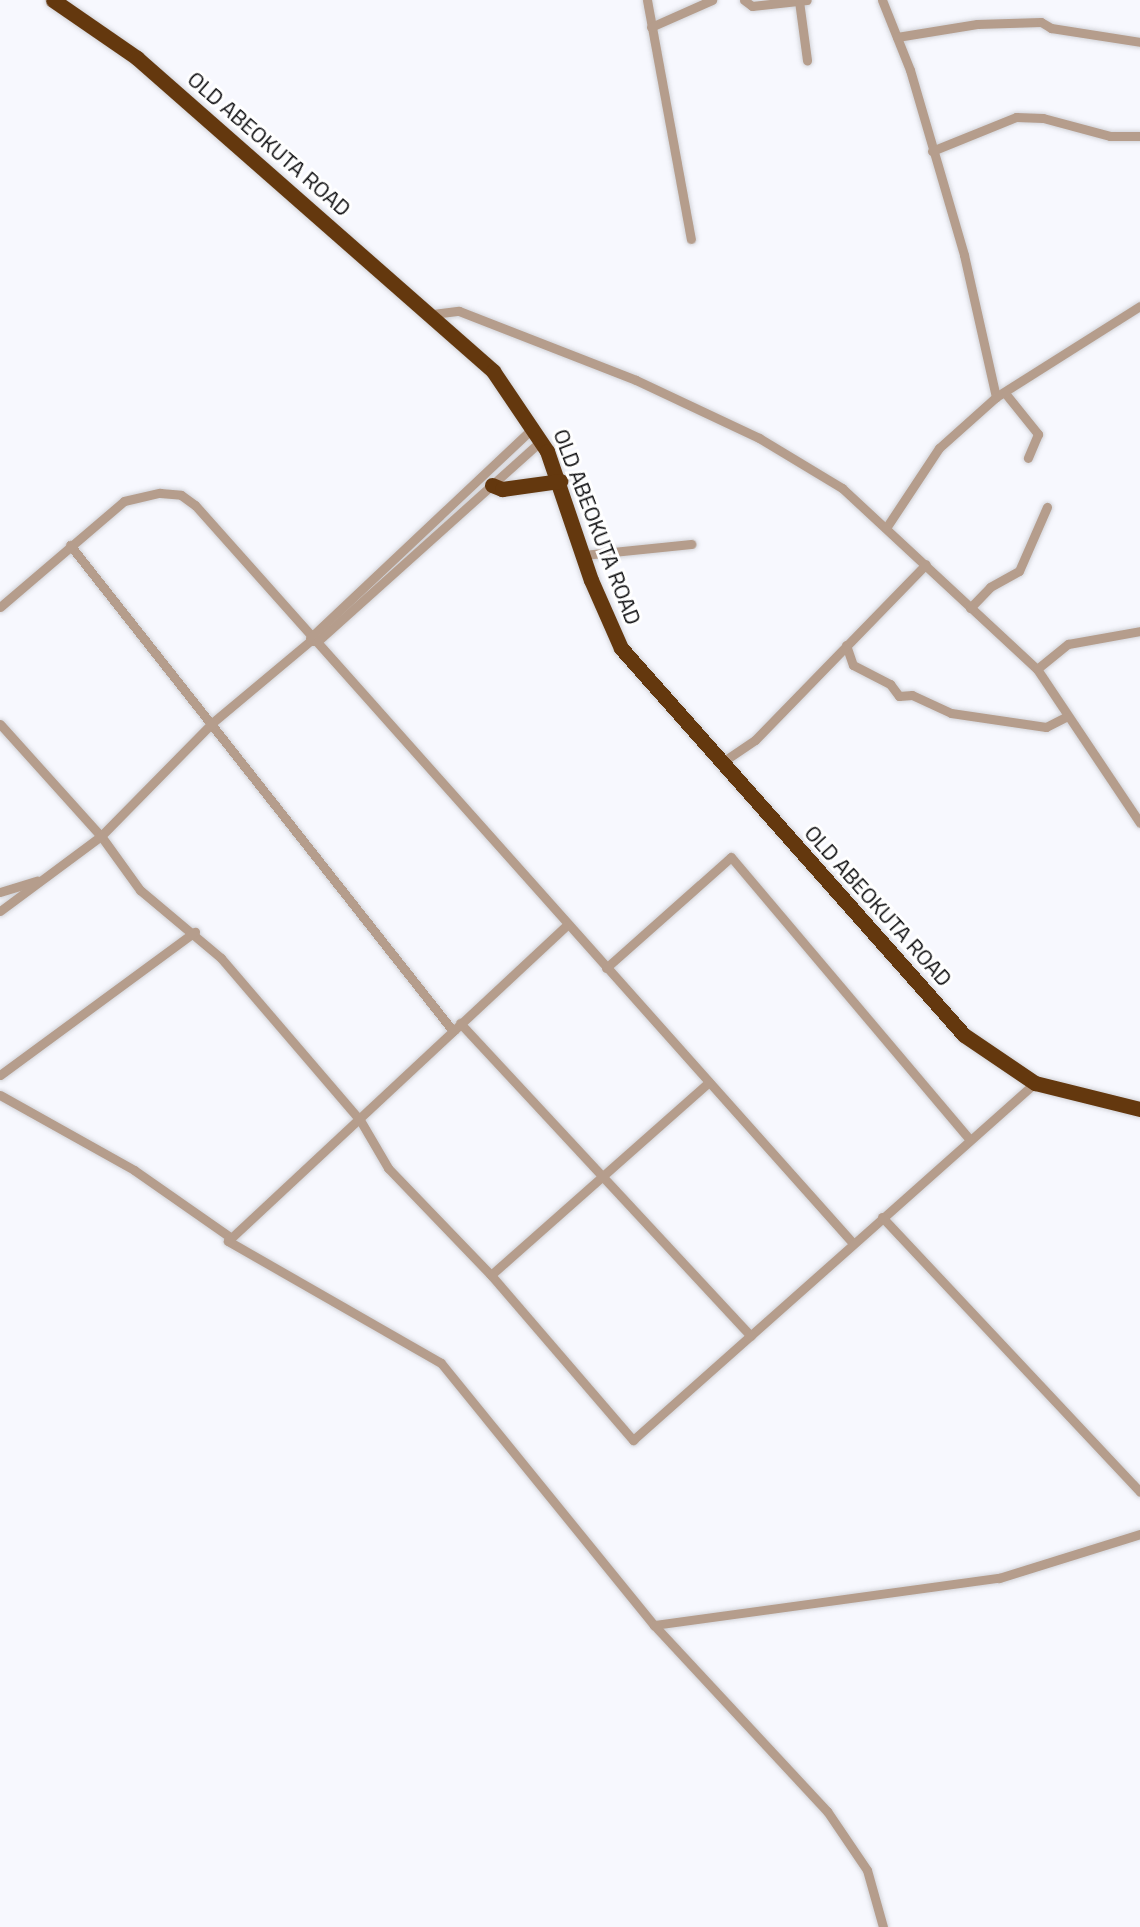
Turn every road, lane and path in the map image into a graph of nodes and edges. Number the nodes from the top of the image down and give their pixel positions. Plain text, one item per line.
1 (53, 0) edge
2 (647, 0) edge
3 (712, 0) edge
4 (744, 0) edge
5 (882, 0) edge
6 (798, 1) edge
7 (65, 4) edge
8 (651, 27) junction
9 (897, 37) junction
10 (1140, 42) edge
11 (807, 60) dead end
12 (1140, 136) edge
13 (932, 151) junction
14 (691, 239) dead end
15 (1140, 306) edge
16 (433, 314) junction
17 (1001, 395) junction
18 (538, 434) junction
19 (1028, 458) dead end
20 (488, 479) junction
21 (560, 481) junction
22 (1047, 507) dead end
23 (886, 528) junction
24 (691, 544) dead end
25 (70, 545) junction
26 (582, 555) junction
27 (926, 564) junction
28 (0, 607) edge
29 (970, 608) junction
30 (1140, 631) edge
31 (313, 638) junction
32 (846, 645) junction
33 (1037, 669) junction
34 (1066, 717) junction
35 (212, 723) junction
36 (0, 724) edge
37 (721, 763) junction
38 (1140, 823) edge
39 (101, 836) junction
40 (45, 879) junction
41 (0, 892) edge
42 (0, 911) edge
43 (566, 927) junction
44 (195, 933) junction
45 (606, 968) junction
46 (460, 1023) junction
47 (453, 1031) junction
48 (0, 1075) edge
49 (709, 1082) junction
50 (1035, 1083) junction
51 (0, 1095) edge
52 (1140, 1109) edge
53 (360, 1120) junction
54 (968, 1137) junction
55 (603, 1177) junction
56 (882, 1217) junction
57 (228, 1241) junction
58 (851, 1241) junction
59 (491, 1275) junction
60 (751, 1336) junction
61 (1140, 1492) edge
62 (1140, 1534) edge
63 (654, 1625) junction
64 (883, 1927) edge

1 - 7 highway, OLD ABEOKUTA ROAD
2 - 8 street
3 - 8 street
4 - 6 street
5 - 9 street
6 - 11 street
7 - 16 highway, OLD ABEOKUTA ROAD
8 - 14 street
9 - 10 street
9 - 13 street
12 - 13 street
13 - 17 street
15 - 17 street
16 - 18 highway, OLD ABEOKUTA ROAD
16 - 23 street
17 - 19 street
17 - 23 street
18 - 20 street
18 - 20 street
18 - 21 highway, OLD ABEOKUTA ROAD
20 - 21 highway
20 - 31 street
20 - 31 street
21 - 26 highway, OLD ABEOKUTA ROAD
22 - 29 street
23 - 27 street
24 - 26 street
25 - 28 street
25 - 31 street
25 - 35 street
26 - 37 highway, OLD ABEOKUTA ROAD
27 - 29 street
27 - 32 street
29 - 33 street
30 - 33 street
31 - 35 street
31 - 43 street
32 - 34 street
32 - 37 street
33 - 34 street
34 - 38 street
35 - 39 street
35 - 47 street
36 - 39 street
37 - 50 highway, OLD ABEOKUTA ROAD
39 - 40 street
39 - 44 street
40 - 41 street
40 - 42 street
43 - 45 street
43 - 46 street
44 - 48 street
44 - 53 street
45 - 49 street
45 - 54 street
46 - 47 street
46 - 55 street
47 - 53 street
49 - 55 street
49 - 58 street
50 - 52 highway, OLD ABEOKUTA ROAD
50 - 54 street
51 - 57 street
53 - 57 street
53 - 59 street
54 - 56 street
55 - 59 street
55 - 60 street
56 - 58 street
56 - 61 street
57 - 63 street
58 - 60 street
59 - 60 street
62 - 63 street
63 - 64 street

